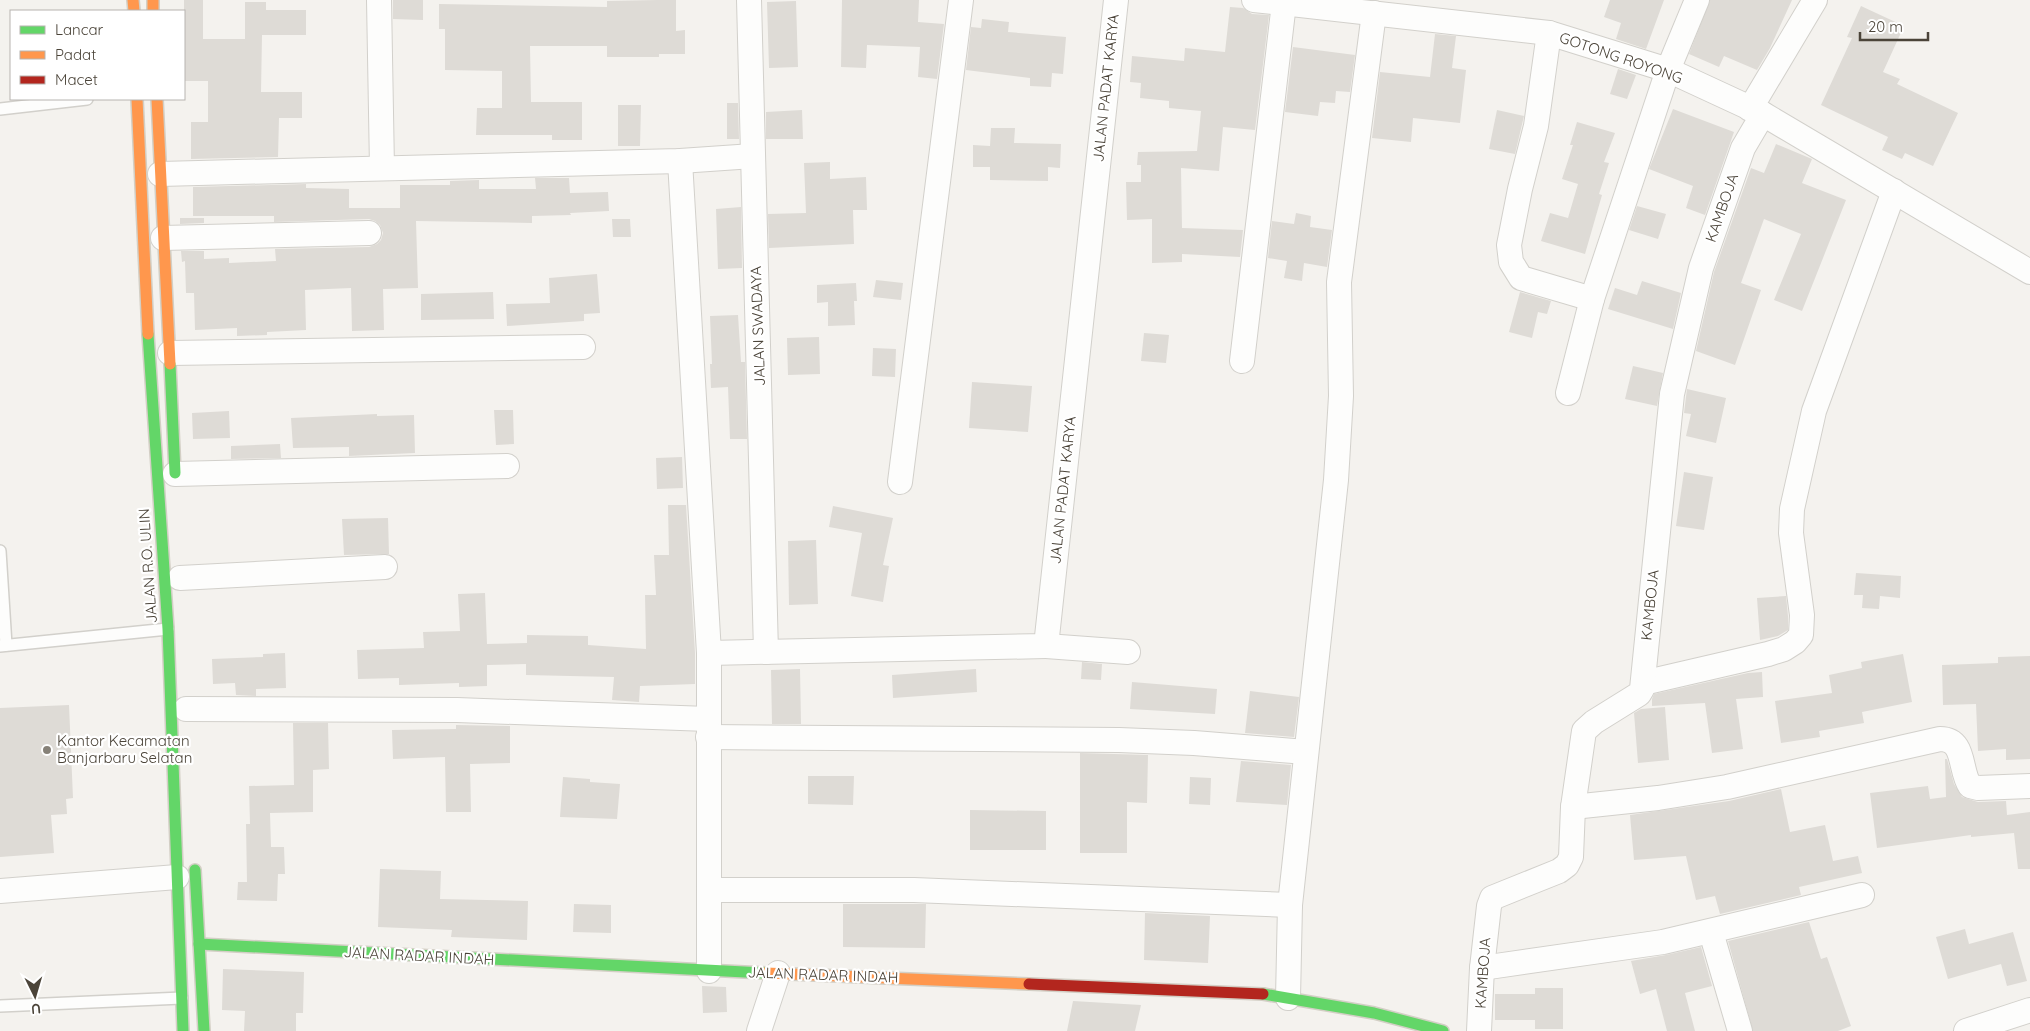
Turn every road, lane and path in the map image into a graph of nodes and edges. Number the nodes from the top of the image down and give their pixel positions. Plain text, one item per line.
1 (379, 0) edge
2 (749, 0) edge
3 (961, 0) edge
4 (1116, 0) edge
5 (1254, 0) edge
6 (1697, 0) edge
7 (1815, 0) edge
8 (1284, 3) junction
9 (1370, 8) edge
10 (1549, 33) junction
11 (1668, 70) junction
12 (78, 100) edge
13 (137, 100) edge
14 (157, 100) edge
15 (0, 109) edge
16 (1757, 112) junction
17 (753, 156) junction
18 (680, 161) junction
19 (382, 168) junction
20 (160, 174) junction
21 (1894, 191) junction
22 (369, 233) dead end
23 (162, 238) junction
24 (2030, 272) edge
25 (1592, 299) junction
26 (583, 347) dead end
27 (170, 353) junction
28 (1242, 361) dead end
29 (1568, 393) dead end
30 (507, 466) dead end
31 (175, 478) joint
32 (900, 482) dead end
33 (0, 550) edge
34 (385, 566) dead end
35 (180, 578) dead end
36 (168, 629) junction
37 (3, 646) edge
38 (1046, 646) junction
39 (766, 652) junction
40 (1128, 652) dead end
41 (709, 653) junction
42 (1642, 683) junction
43 (186, 709) dead end
44 (708, 728) junction
45 (1306, 752) junction
46 (2030, 786) edge
47 (1573, 807) junction
48 (194, 857) dead end
49 (177, 877) junction
50 (708, 890) junction
51 (0, 891) edge
52 (1862, 895) dead end
53 (1290, 905) junction
54 (1711, 932) junction
55 (199, 944) junction
56 (1482, 968) junction
57 (709, 971) junction
58 (778, 973) junction
59 (182, 998) junction
60 (1288, 998) junction
61 (0, 1006) edge
62 (2030, 1010) edge
63 (183, 1031) edge
64 (204, 1031) edge
65 (759, 1031) edge
66 (1443, 1031) edge
67 (1479, 1031) edge
68 (1740, 1031) edge
69 (1966, 1031) edge

1 - 19 street
2 - 17 street, JALAN SWADAYA
3 - 32 street
4 - 38 street, JALAN PADAT KARYA
5 - 8 street, GOTONG ROYONG
6 - 11 street
7 - 16 street, KAMBOJA
8 - 9 street, GOTONG ROYONG
8 - 28 street
9 - 10 street, GOTONG ROYONG
9 - 45 street
10 - 11 street, GOTONG ROYONG
10 - 25 street
11 - 16 street, GOTONG ROYONG
11 - 25 street
12 - 15 lane
13 - 36 main road, JALAN R.O. ULIN
14 - 20 main road
16 - 21 street, GOTONG ROYONG
16 - 42 street, KAMBOJA
17 - 18 street
17 - 39 street, JALAN SWADAYA
18 - 19 street
18 - 41 street
19 - 20 street
20 - 23 main road
21 - 24 street, GOTONG ROYONG
21 - 42 street
22 - 23 street
23 - 27 main road
25 - 29 street
26 - 27 street
27 - 31 main road
30 - 31 street
33 - 37 lane
34 - 35 street
36 - 37 lane
36 - 49 main road, JALAN R.O. ULIN
38 - 39 street
38 - 40 street
39 - 41 street
41 - 44 street
42 - 47 street, KAMBOJA
43 - 44 street
44 - 45 street
44 - 50 street
45 - 53 street
46 - 47 street
47 - 56 street, KAMBOJA
48 - 55 main road
49 - 51 street
49 - 59 main road, JALAN R.O. ULIN
50 - 53 street
50 - 57 street
52 - 54 street
53 - 60 street
54 - 56 street
54 - 68 street
55 - 57 main road, JALAN RADAR INDAH
55 - 64 main road
56 - 67 street, KAMBOJA
57 - 58 main road, JALAN RADAR INDAH
58 - 60 main road, JALAN RADAR INDAH
58 - 65 street
59 - 61 lane
59 - 63 main road, JALAN R.O. ULIN
60 - 66 main road, JALAN RADAR INDAH
62 - 69 street

